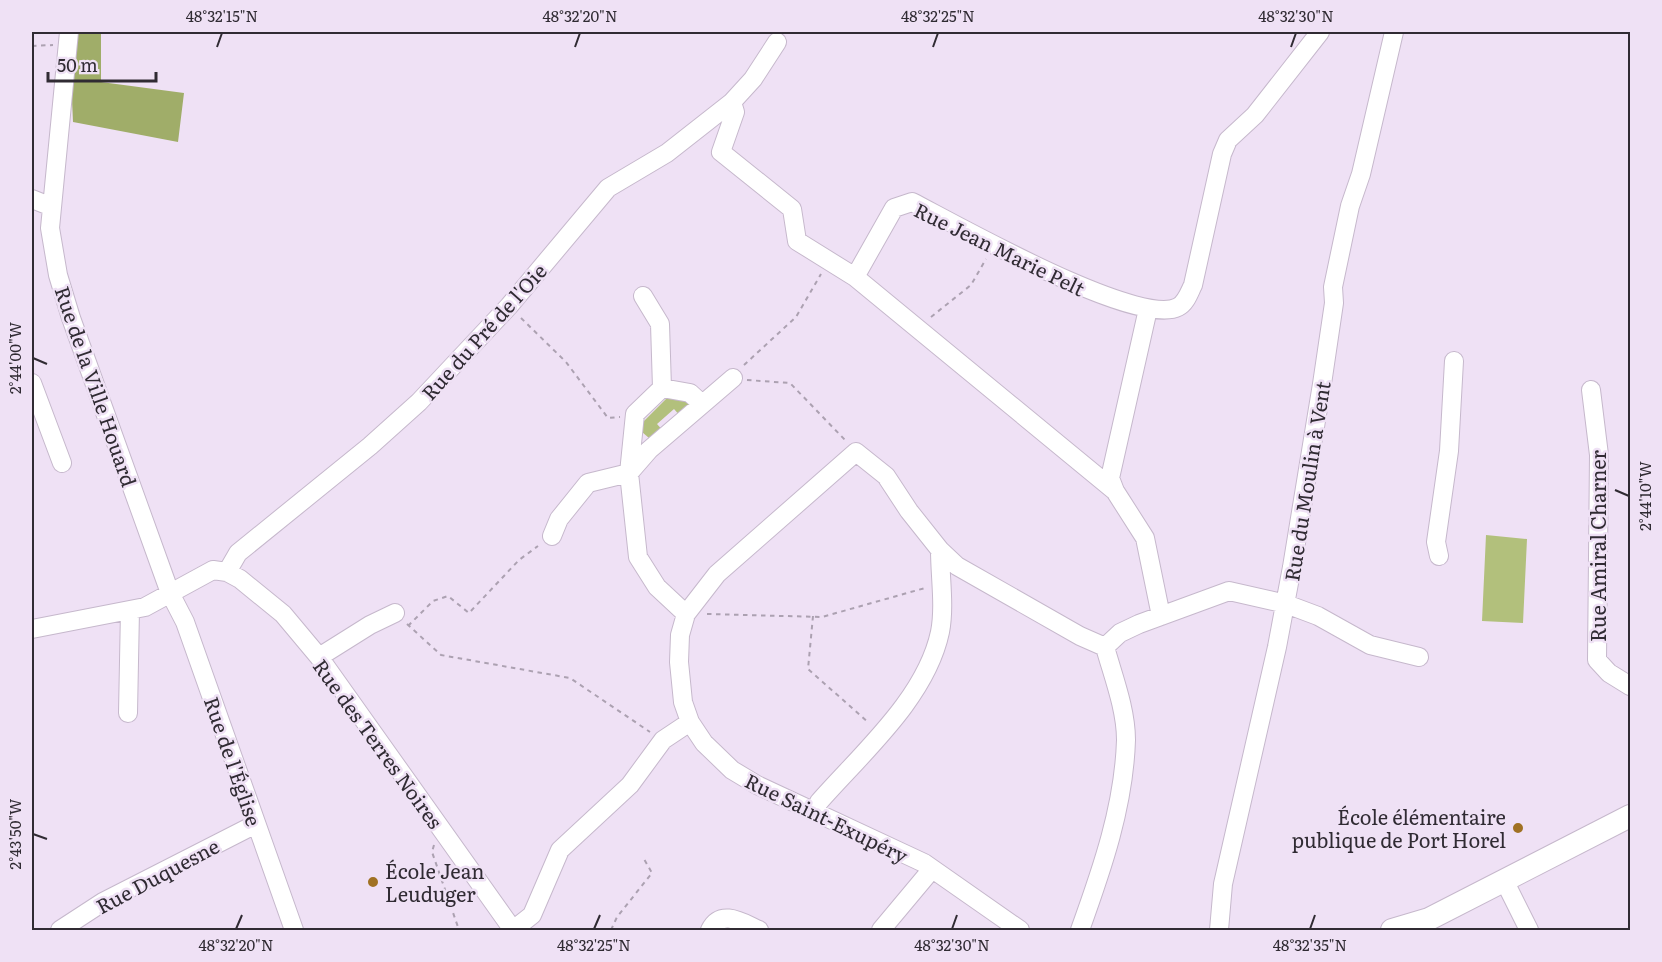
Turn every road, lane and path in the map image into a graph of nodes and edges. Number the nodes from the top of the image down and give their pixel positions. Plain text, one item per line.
1 (1320, 32) edge
2 (1394, 32) edge
3 (69, 39) edge
4 (777, 42) dead end
5 (32, 46) edge
6 (732, 102) junction
7 (32, 199) edge
8 (52, 207) junction
9 (995, 243) junction
10 (829, 260) junction
11 (855, 277) junction
12 (643, 296) dead end
13 (509, 306) junction
14 (1148, 309) junction
15 (918, 328) junction
16 (1454, 361) dead end
17 (733, 378) junction
18 (32, 383) edge
19 (662, 388) junction
20 (1591, 390) dead end
21 (702, 404) junction
22 (635, 414) junction
23 (38, 419) edge
24 (856, 452) junction
25 (62, 463) dead end
26 (629, 472) junction
27 (1115, 491) junction
28 (552, 536) joint
29 (940, 550) junction
30 (1439, 555) dead end
31 (227, 572) junction
32 (939, 584) junction
33 (170, 593) junction
34 (1286, 604) junction
35 (129, 610) junction
36 (394, 613) joint
37 (686, 614) junction
38 (813, 616) junction
39 (1161, 616) junction
40 (408, 626) junction
41 (32, 630) edge
42 (1105, 647) junction
43 (319, 657) junction
44 (1419, 657) dead end
45 (1630, 686) edge
46 (128, 713) dead end
47 (690, 722) junction
48 (880, 732) junction
49 (663, 740) junction
50 (814, 811) junction
51 (1630, 816) edge
52 (256, 824) junction
53 (440, 829) junction
54 (644, 859) dead end
55 (932, 869) junction
56 (1505, 882) junction
57 (60, 930) edge
58 (294, 930) edge
59 (459, 930) edge
60 (513, 930) edge
61 (611, 930) edge
62 (710, 930) edge
63 (759, 930) edge
64 (880, 930) edge
65 (1020, 930) edge
66 (1080, 930) edge
67 (1219, 930) edge
68 (1392, 930) edge
69 (1529, 930) edge

1 - 14 street, Rue Jean Marie Pelt
2 - 34 street, Rue du Moulin à Vent
3 - 5 path
3 - 8 street, Rue de la Ville Houard
4 - 6 street, Rue du Pré de l'Oie
6 - 10 street
6 - 13 street, Rue du Pré de l'Oie
7 - 8 street
8 - 33 street, Rue de la Ville Houard
9 - 11 street, Rue Jean Marie Pelt
9 - 14 street, Rue Jean Marie Pelt
9 - 15 path
10 - 11 street
10 - 17 path
11 - 15 street
12 - 19 street
13 - 22 path
13 - 31 street, Rue du Pré de l'Oie
14 - 27 street
15 - 27 street
16 - 30 street
17 - 21 street
17 - 24 path
18 - 23 street
19 - 21 street
19 - 22 street
20 - 45 street, Rue Amiral Charner
21 - 26 street
22 - 26 street
23 - 25 street
24 - 29 street
24 - 37 street
26 - 28 street
26 - 37 street
27 - 39 street
28 - 40 path
29 - 32 street
29 - 42 street
31 - 33 street
31 - 43 street, Rue des Terres Noires
32 - 38 path
32 - 48 street
33 - 35 street
33 - 52 street, Rue de l'Église
34 - 39 street
34 - 44 street
34 - 67 street, Rue du Moulin à Vent
35 - 41 street
35 - 46 street
36 - 40 path
36 - 43 street
37 - 38 path
37 - 47 street, Rue Saint-Exupéry
38 - 48 path
39 - 42 street
40 - 49 path
42 - 66 street
43 - 53 street, Rue des Terres Noires
47 - 49 street
47 - 50 street, Rue Saint-Exupéry
48 - 50 street
49 - 60 street
50 - 55 street, Rue Saint-Exupéry
51 - 56 main road
52 - 57 street, Rue Duquesne
52 - 58 street, Rue de l'Église
53 - 59 path
53 - 60 street, Rue des Terres Noires
54 - 61 path
55 - 64 street
55 - 65 street, Rue Saint-Exupéry
56 - 68 main road
56 - 69 street
62 - 63 street

